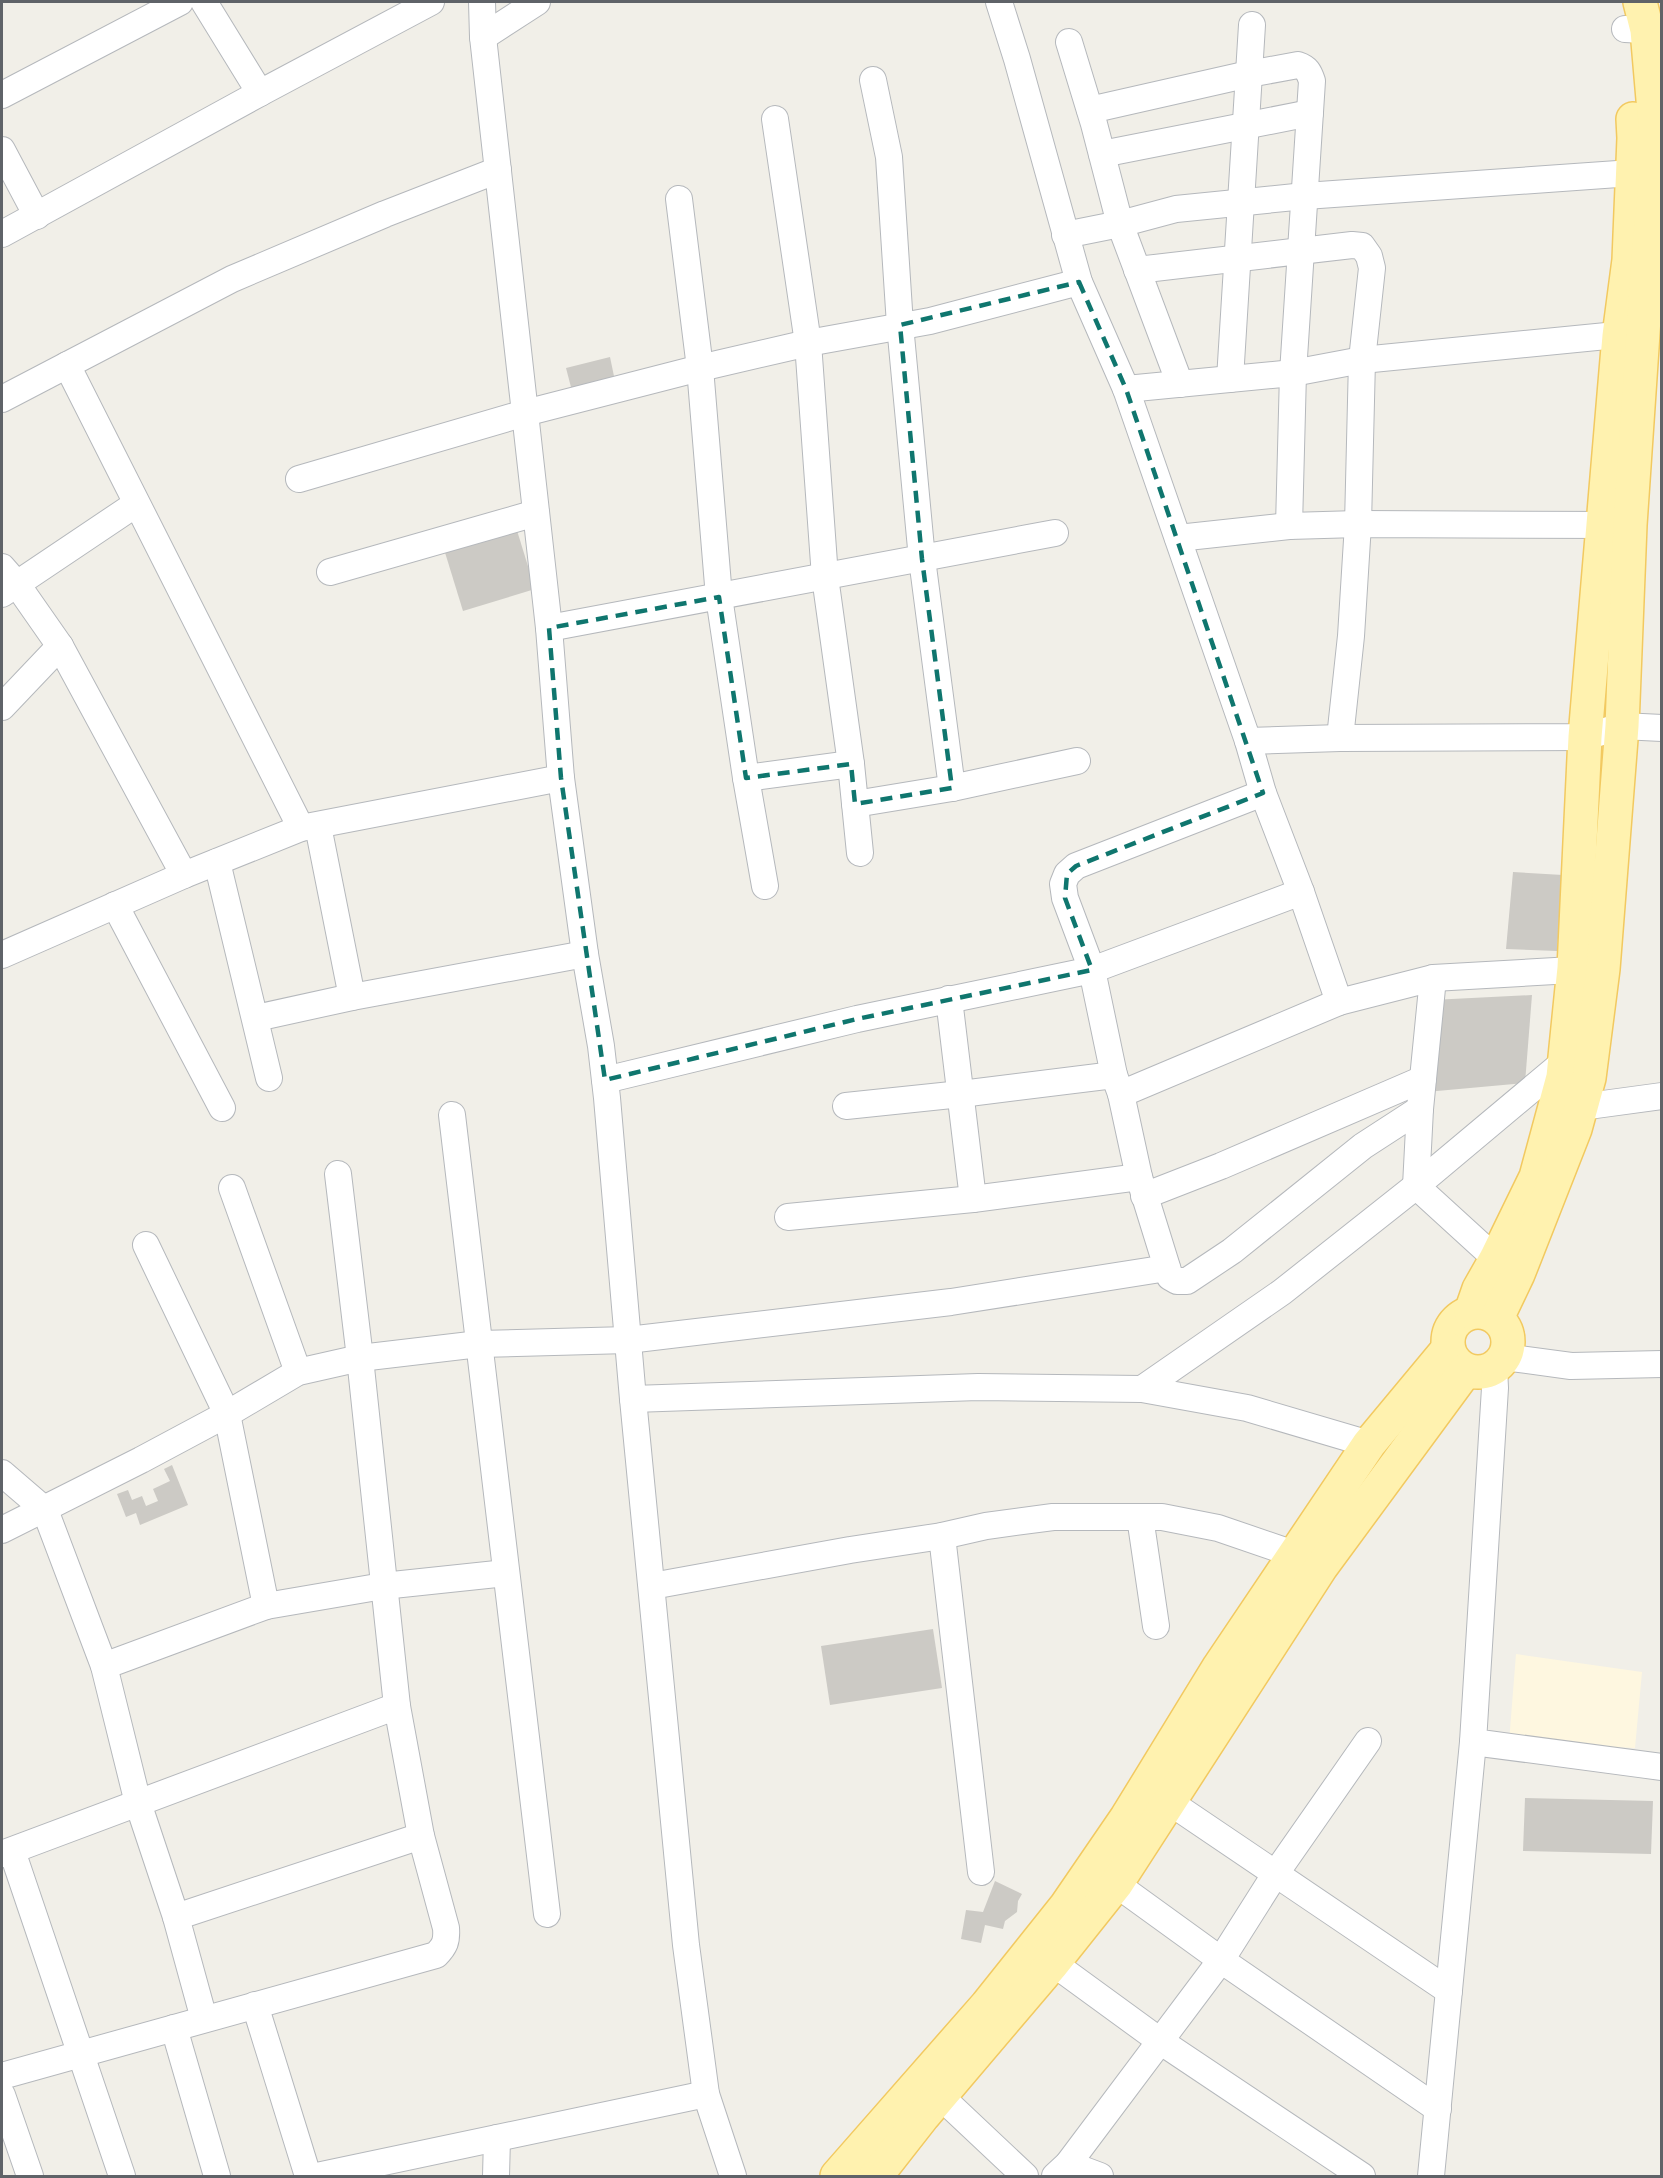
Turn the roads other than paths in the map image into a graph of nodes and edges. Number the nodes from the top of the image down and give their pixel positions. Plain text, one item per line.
1 (180, 2) edge
2 (204, 2) edge
3 (431, 2) edge
4 (482, 2) edge
5 (537, 2) edge
6 (1001, 10) edge
7 (1639, 19) edge
8 (1252, 25) dead end
9 (483, 37) junction
10 (1068, 42) dead end
11 (1248, 74) junction
12 (873, 80) dead end
13 (260, 93) junction
14 (2, 95) edge
15 (1090, 110) junction
16 (1310, 113) junction
17 (775, 118) dead end
18 (1247, 126) junction
19 (2, 150) edge
20 (1102, 154) junction
21 (1644, 157) junction
22 (498, 170) junction
23 (1305, 196) junction
24 (679, 199) dead end
25 (1240, 202) junction
26 (38, 216) junction
27 (1120, 224) junction
28 (2, 234) edge
29 (1065, 235) junction
30 (1301, 251) junction
31 (1238, 258) junction
32 (1137, 270) junction
33 (1079, 282) junction
34 (900, 326) junction
35 (1631, 334) junction
36 (808, 343) junction
37 (1362, 360) junction
38 (67, 365) junction
39 (700, 368) junction
40 (1293, 373) junction
41 (1230, 379) junction
42 (1180, 384) junction
43 (1126, 389) junction
44 (2, 399) edge
45 (525, 413) junction
46 (299, 478) dead end
47 (136, 504) junction
48 (536, 513) junction
49 (1358, 524) junction
50 (1617, 525) junction
51 (1289, 526) junction
52 (1055, 534) dead end
53 (1178, 538) junction
54 (922, 559) junction
55 (330, 572) dead end
56 (825, 577) junction
57 (6, 581) edge
58 (719, 597) junction
59 (549, 628) junction
60 (60, 646) junction
61 (2, 707) edge
62 (1622, 726) junction
63 (1662, 728) edge
64 (1585, 737) junction
65 (1340, 738) junction
66 (1248, 741) junction
67 (1077, 761) dead end
68 (851, 764) junction
69 (561, 778) junction
70 (746, 778) junction
71 (952, 788) junction
72 (1263, 793) junction
73 (855, 804) junction
74 (310, 827) junction
75 (860, 853) dead end
76 (217, 862) junction
77 (184, 875) junction
78 (765, 886) dead end
79 (1301, 892) junction
80 (115, 905) junction
81 (585, 954) junction
82 (2, 955) edge
83 (1588, 969) junction
84 (1092, 970) junction
85 (1433, 978) junction
86 (352, 997) junction
87 (949, 999) junction
88 (1339, 1002) junction
89 (256, 1018) junction
90 (1564, 1062) junction
91 (269, 1078) dead end
92 (1423, 1079) junction
93 (604, 1080) junction
94 (1117, 1084) junction
95 (961, 1094) junction
96 (1662, 1096) edge
97 (846, 1106) dead end
98 (1581, 1107) junction
99 (222, 1108) dead end
100 (1420, 1109) junction
101 (452, 1115) dead end
102 (338, 1174) dead end
103 (1416, 1186) junction
104 (1142, 1187) junction
105 (232, 1188) dead end
106 (973, 1199) junction
107 (788, 1217) dead end
108 (146, 1245) dead end
109 (1507, 1267) junction
110 (1167, 1268) junction
111 (1484, 1315) junction
112 (628, 1340) junction
113 (479, 1344) junction
114 (360, 1358) junction
115 (1478, 1361) junction
116 (1662, 1364) edge
117 (298, 1372) junction
118 (1142, 1389) junction
119 (633, 1399) junction
120 (227, 1414) junction
121 (1369, 1444) junction
122 (2, 1473) edge
123 (45, 1510) junction
124 (1140, 1517) junction
125 (2, 1530) edge
126 (942, 1536) junction
127 (1308, 1560) junction
128 (506, 1573) junction
129 (383, 1586) junction
130 (652, 1586) junction
131 (266, 1606) junction
132 (1156, 1626) dead end
133 (104, 1666) junction
134 (397, 1706) junction
135 (1368, 1741) dead end
136 (1473, 1742) junction
137 (1662, 1767) edge
138 (138, 1803) junction
139 (1171, 1803) junction
140 (421, 1836) junction
141 (7, 1852) edge
142 (981, 1872) dead end
143 (1275, 1873) junction
144 (1116, 1884) junction
145 (547, 1914) dead end
146 (176, 1917) junction
147 (1221, 1960) junction
148 (1053, 1963) junction
149 (1449, 1991) junction
150 (255, 2005) junction
151 (204, 2019) junction
152 (174, 2028) junction
153 (1160, 2040) junction
154 (81, 2054) junction
155 (2, 2076) edge
156 (706, 2094) junction
157 (2, 2095) edge
158 (940, 2096) junction
159 (1438, 2109) junction
160 (497, 2138) junction
161 (887, 2140) junction
162 (1061, 2170) edge
163 (30, 2176) edge
164 (122, 2176) edge
165 (218, 2176) edge
166 (308, 2176) edge
167 (317, 2176) edge
168 (496, 2176) edge
169 (733, 2176) edge
170 (837, 2176) edge
171 (876, 2176) edge
172 (1025, 2176) edge
173 (1100, 2176) edge
174 (1362, 2176) edge
175 (1431, 2176) edge

1 - 14 street
2 - 13 street
3 - 13 street
4 - 9 street
5 - 9 street
6 - 29 street
7 - 21 main road
8 - 11 street
9 - 22 street
10 - 15 street
11 - 15 street
11 - 16 street
11 - 18 street
12 - 34 street
13 - 26 street
15 - 20 street
16 - 18 street
16 - 23 street
17 - 36 street
18 - 20 street
18 - 25 street
19 - 26 street
20 - 27 street
21 - 23 street
21 - 35 main road
22 - 38 street
22 - 45 street
23 - 25 street
23 - 30 street
24 - 39 street
25 - 27 street
25 - 31 street
26 - 28 street
27 - 29 street
27 - 32 street
29 - 33 street
30 - 31 street
30 - 37 street
30 - 40 street
31 - 32 street
31 - 41 street
32 - 42 street
33 - 34 street
33 - 43 street
34 - 36 street
34 - 54 street
35 - 37 street
35 - 50 main road
36 - 39 street
36 - 56 street
37 - 40 street
37 - 49 street
38 - 44 street
38 - 47 street
39 - 45 street
39 - 58 street
40 - 41 street
40 - 51 street
41 - 42 street
42 - 43 street
43 - 53 street
45 - 46 street
45 - 48 street
47 - 57 street
47 - 74 street
48 - 55 street
48 - 59 street
49 - 50 street
49 - 51 street
49 - 65 street
50 - 62 main road
50 - 64 main road
51 - 53 street
52 - 54 street
53 - 66 street
54 - 56 street
54 - 71 street
56 - 58 street
56 - 68 street
57 - 60 street
58 - 59 street
58 - 70 street
59 - 69 street
60 - 61 street
60 - 77 street
62 - 63 street
62 - 64 street
62 - 83 main road
64 - 65 street
64 - 83 main road
65 - 66 street
66 - 72 street
67 - 71 street
68 - 70 street
68 - 73 street
69 - 74 street
69 - 81 street
70 - 78 street
71 - 73 street
72 - 79 street
72 - 84 street
73 - 75 street
74 - 76 street
74 - 86 street
76 - 77 street
76 - 89 street
77 - 80 street
79 - 84 street
79 - 88 street
80 - 82 street
80 - 99 street
81 - 86 street
81 - 93 street
83 - 85 street
83 - 90 main road
83 - 98 main road
84 - 87 street
84 - 94 street
85 - 88 street
85 - 92 street
86 - 89 street
87 - 93 street
87 - 95 street
88 - 94 street
89 - 91 street
90 - 103 street
90 - 109 main road
92 - 100 street
92 - 104 street
93 - 112 street
94 - 95 street
94 - 104 street
95 - 97 street
95 - 106 street
96 - 98 street
98 - 109 main road
100 - 103 street
100 - 110 street
101 - 113 street
102 - 114 street
103 - 109 street
103 - 118 street
104 - 106 street
104 - 110 street
105 - 117 street
106 - 107 street
108 - 120 street
109 - 111 main road
110 - 112 street
111 - 115 main road
111 - 115 main road
112 - 113 street
112 - 119 street
113 - 114 street
113 - 128 street
114 - 117 street
114 - 129 street
115 - 116 street
115 - 121 main road
115 - 127 main road
115 - 136 street
117 - 120 street
118 - 119 street
118 - 121 street
119 - 130 street
120 - 123 street
120 - 131 street
121 - 127 main road
122 - 123 street
123 - 125 street
123 - 133 street
124 - 126 street
124 - 127 street
124 - 132 street
126 - 130 street
126 - 142 street
127 - 139 main road
127 - 161 main road
128 - 129 street
128 - 145 street
129 - 131 street
129 - 134 street
130 - 156 street
131 - 133 street
133 - 138 street
134 - 138 street
134 - 140 street
135 - 143 street
136 - 137 street
136 - 149 street
138 - 141 street
138 - 146 street
139 - 143 street
139 - 144 main road
140 - 146 street
140 - 150 street
141 - 154 street
143 - 147 street
143 - 149 street
144 - 147 street
144 - 148 main road
146 - 151 street
147 - 153 street
147 - 159 street
148 - 153 street
148 - 158 main road
149 - 159 street
150 - 151 street
150 - 166 street
151 - 152 street
152 - 154 street
152 - 165 street
153 - 162 street
153 - 174 street
154 - 155 street
154 - 164 street
156 - 160 street
156 - 169 street
157 - 163 street
158 - 161 main road
158 - 172 street
159 - 175 street
160 - 167 street
160 - 168 street
161 - 170 main road
161 - 171 main road
162 - 173 street

